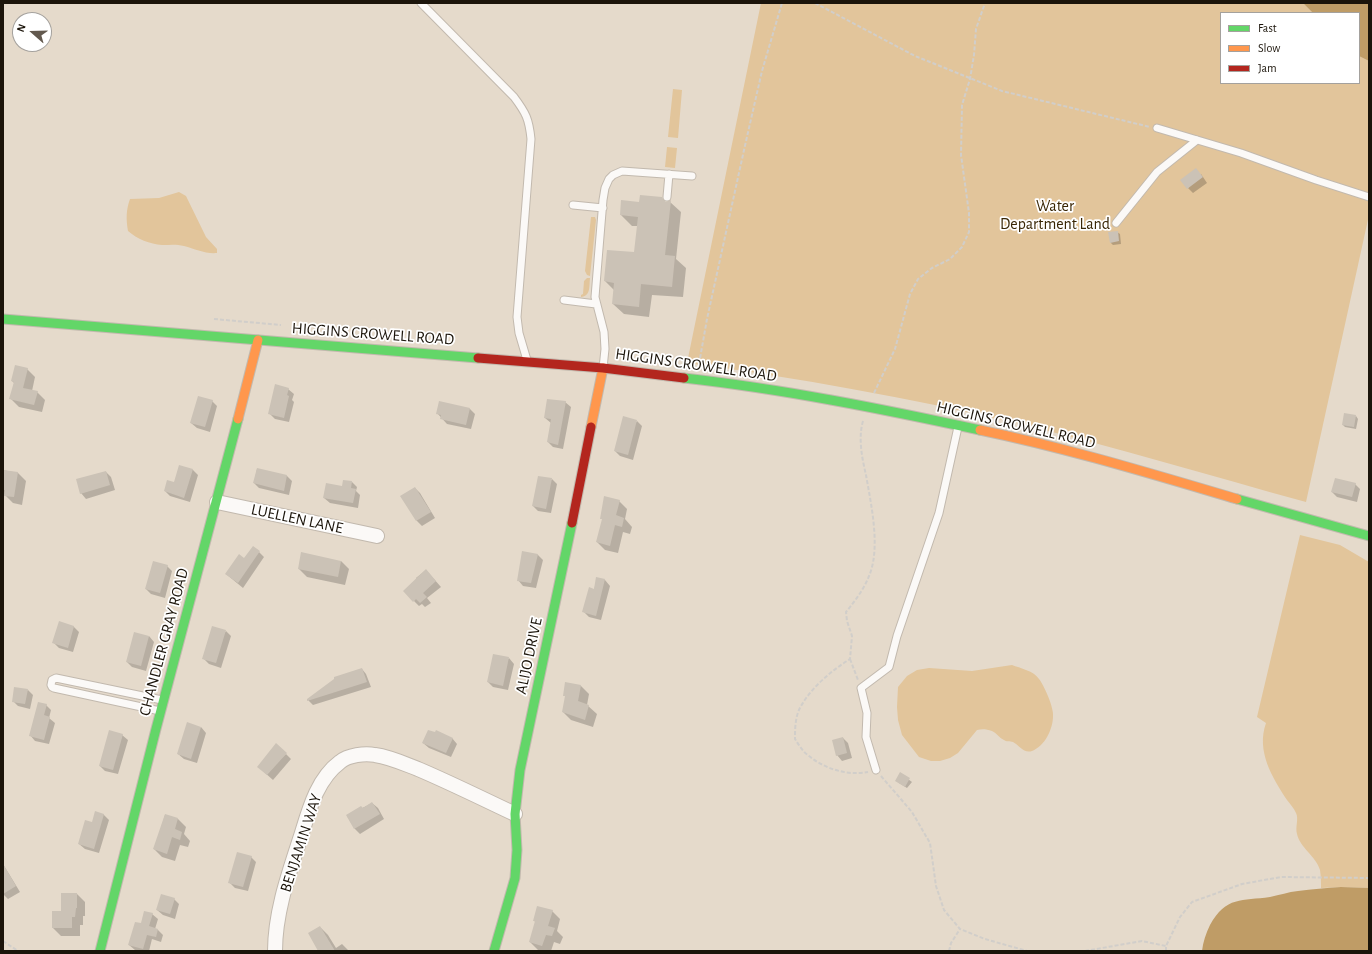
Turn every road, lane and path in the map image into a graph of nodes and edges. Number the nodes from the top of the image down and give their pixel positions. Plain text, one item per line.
1 (422, 3) edge
2 (782, 3) edge
3 (814, 3) edge
4 (985, 3) edge
5 (970, 79) junction
6 (1156, 128) joint
7 (1197, 140) junction
8 (669, 174) junction
9 (692, 176) dead end
10 (667, 197) dead end
11 (1369, 197) edge
12 (574, 205) dead end
13 (603, 208) junction
14 (1116, 223) dead end
15 (564, 300) dead end
16 (596, 304) junction
17 (3, 319) edge
18 (258, 340) junction
19 (527, 361) junction
20 (603, 368) junction
21 (695, 379) junction
22 (866, 407) junction
23 (958, 426) junction
24 (217, 502) junction
25 (377, 536) dead end
26 (1369, 536) edge
27 (850, 659) junction
28 (861, 688) junction
29 (164, 700) junction
30 (161, 712) junction
31 (876, 770) junction
32 (515, 814) junction
33 (1369, 878) edge
34 (960, 928) junction
35 (3, 941) edge
36 (1166, 946) junction
37 (18, 951) edge
38 (100, 951) edge
39 (275, 951) edge
40 (494, 951) edge
41 (949, 951) edge
42 (1026, 951) edge
43 (1085, 951) edge
44 (1166, 951) edge

1 - 19 lane
2 - 21 path
3 - 5 path
4 - 5 path
5 - 6 path
5 - 22 path
6 - 7 lane
7 - 11 lane
7 - 14 lane
8 - 9 lane
8 - 10 lane
8 - 13 lane
12 - 13 lane
13 - 16 lane
15 - 16 lane
16 - 20 lane
17 - 18 main road, HIGGINS CROWELL ROAD
18 - 19 main road, HIGGINS CROWELL ROAD
18 - 24 main road, CHANDLER GRAY ROAD
19 - 20 main road, HIGGINS CROWELL ROAD
20 - 21 main road, HIGGINS CROWELL ROAD
20 - 32 main road, ALIJO DRIVE
21 - 22 main road, HIGGINS CROWELL ROAD
22 - 23 main road, HIGGINS CROWELL ROAD
22 - 27 path
23 - 26 main road, HIGGINS CROWELL ROAD
23 - 28 lane
24 - 25 street, LUELLEN LANE
24 - 29 main road, CHANDLER GRAY ROAD
27 - 28 path
27 - 31 path
28 - 31 lane
29 - 30 main road, CHANDLER GRAY ROAD
29 - 30 lane
30 - 38 main road, CHANDLER GRAY ROAD
31 - 34 path
32 - 39 street, BENJAMIN WAY
32 - 40 main road, ALIJO DRIVE
33 - 36 path
34 - 41 path
34 - 42 path
35 - 37 path
36 - 43 path
36 - 44 path

